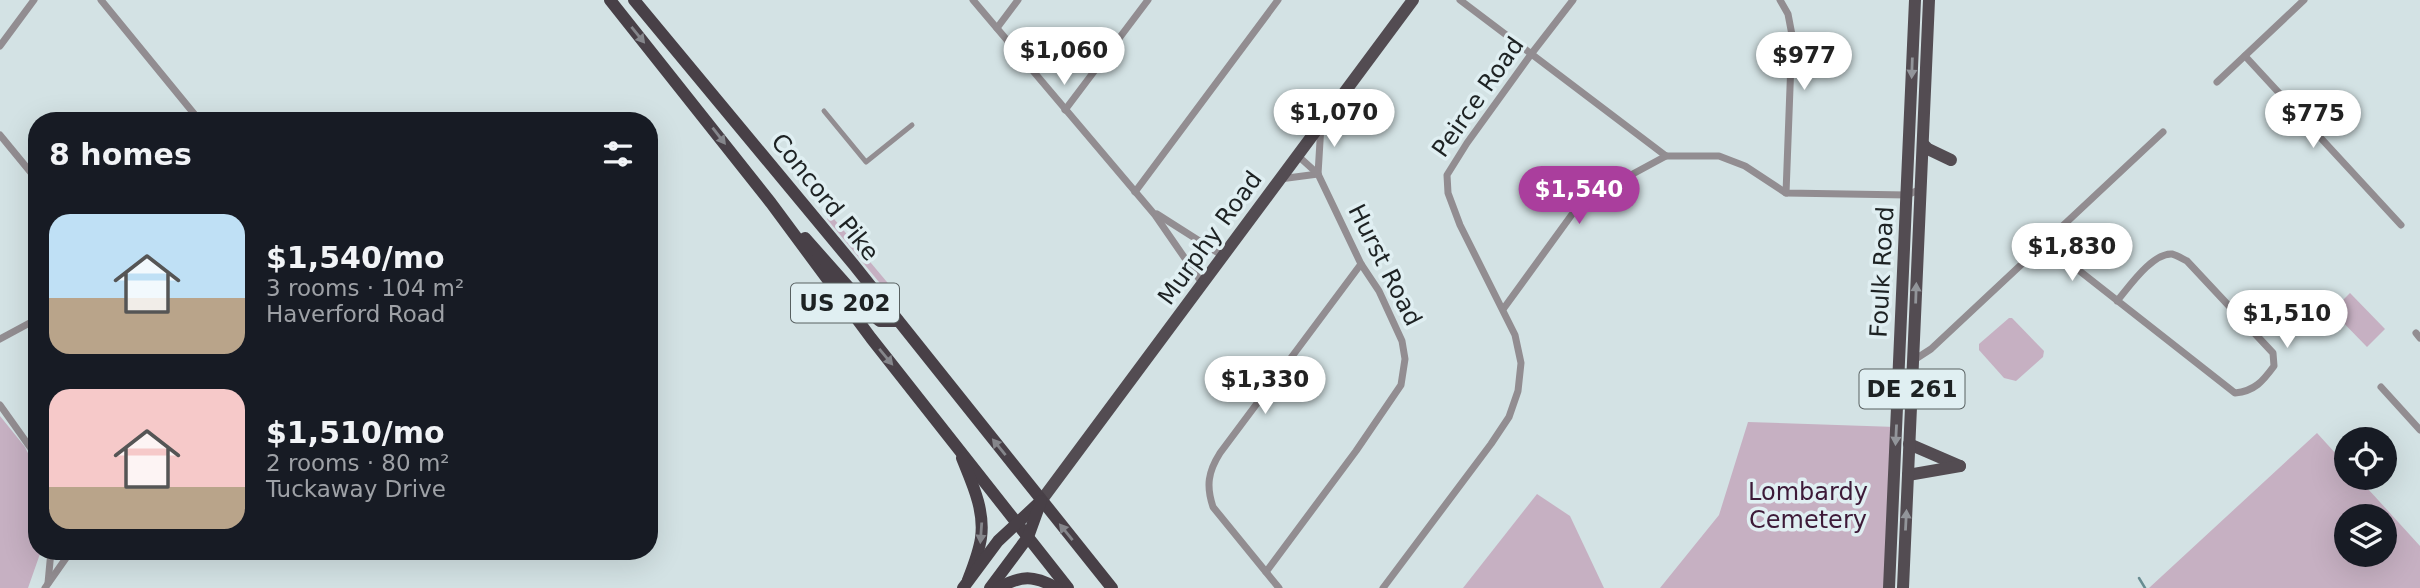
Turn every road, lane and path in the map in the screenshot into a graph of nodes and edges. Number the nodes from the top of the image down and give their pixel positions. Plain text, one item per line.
1 (34, 0) edge
2 (102, 0) edge
3 (610, 0) edge
4 (634, 0) edge
5 (972, 0) edge
6 (1018, 0) edge
7 (1148, 0) edge
8 (1278, 0) edge
9 (1413, 0) edge
10 (1460, 0) edge
11 (1573, 0) edge
12 (1780, 0) edge
13 (1915, 0) edge
14 (1929, 0) edge
15 (2304, 0) edge
16 (997, 29) junction
17 (0, 46) edge
18 (1532, 53) junction
19 (2245, 56) junction
20 (2217, 82) dead end
21 (1065, 110) junction
22 (824, 111) dead end
23 (193, 112) edge
24 (1321, 122) junction
25 (912, 125) dead end
26 (2163, 132) dead end
27 (0, 135) edge
28 (1923, 144) junction
29 (1297, 155) junction
30 (1666, 156) junction
31 (1951, 160) dead end
32 (28, 169) edge
33 (1318, 174) junction
34 (1279, 179) junction
35 (1921, 189) junction
36 (1135, 192) junction
37 (1786, 192) junction
38 (1907, 195) junction
39 (771, 202) junction
40 (1150, 210) junction
41 (2401, 225) dead end
42 (2044, 243) junction
43 (1223, 256) junction
44 (1361, 264) junction
45 (1202, 283) junction
46 (2118, 301) junction
47 (1504, 308) junction
48 (898, 321) junction
49 (28, 324) edge
50 (0, 339) edge
51 (1913, 360) junction
52 (2381, 387) dead end
53 (0, 405) edge
54 (2420, 430) edge
55 (28, 444) edge
56 (956, 444) junction
57 (1909, 444) junction
58 (1908, 475) junction
59 (1041, 500) junction
60 (1017, 522) junction
61 (1028, 537) junction
62 (1891, 550) junction
63 (1905, 551) junction
64 (50, 560) edge
65 (65, 560) edge
66 (1266, 572) junction
67 (966, 584) edge
68 (46, 586) edge
69 (990, 588) edge
70 (998, 588) edge
71 (1057, 588) edge
72 (1068, 588) edge
73 (1112, 588) edge
74 (1279, 588) edge
75 (1383, 588) edge
76 (1889, 588) edge
77 (1903, 588) edge

1 - 17 street
2 - 23 street
3 -> 39 highway, Concord Pike / US 202
4 - 48 highway, Concord Pike / US 202
5 - 16 street
6 - 16 street
7 - 21 street
8 - 36 street
9 - 24 main road, Murphy Road
10 - 18 street
11 - 18 street, Peirce Road
12 - 37 street
13 -> 38 main road, Foulk Road / DE 261
14 - 28 main road, Foulk Road / DE 261
15 - 19 street
16 - 21 street
18 - 30 street
18 - 47 street, Peirce Road
19 - 20 street
19 - 41 street
21 - 36 street
22 - 25 street
24 - 29 main road, Murphy Road
24 - 33 street
26 - 42 street
27 - 32 street
28 - 31 main road
28 - 35 main road, Foulk Road / DE 261
29 - 33 street, Hurst Road
29 - 34 main road, Murphy Road
30 - 37 street
30 - 47 street
33 - 34 street
33 - 44 street, Hurst Road
34 - 43 main road, Murphy Road
35 - 38 street
51 -> 35 main road, Foulk Road / DE 261
36 - 40 street
37 - 38 street
38 -> 62 main road, Foulk Road / DE 261
39 - 48 highway
39 -> 56 highway, Concord Pike / US 202
40 - 43 street
40 - 45 street
42 - 46 street
42 - 51 street
43 - 45 main road, Murphy Road
44 - 66 street, Hurst Road
44 - 66 street
45 - 59 main road, Murphy Road
46 - 46 street
47 - 75 street, Peirce Road
59 -> 48 highway, Concord Pike / US 202
49 - 50 street
51 - 57 main road, Foulk Road / DE 261
52 - 54 street
53 - 55 street
56 - 60 highway, Concord Pike / US 202
56 -> 67 highway
57 - 58 main road, Foulk Road / DE 261
57 - 58 main road
63 -> 58 main road, Foulk Road / DE 261
59 - 60 highway
59 - 61 highway
73 -> 59 highway, Concord Pike / US 202
60 - 61 highway, Concord Pike / US 202
60 - 67 highway
61 - 69 highway
61 - 72 highway, Concord Pike / US 202
62 - 63 street
62 - 76 main road, Foulk Road / DE 261
63 - 77 main road, Foulk Road / DE 261
64 - 68 street
65 - 68 street
66 - 74 street
70 - 71 highway

